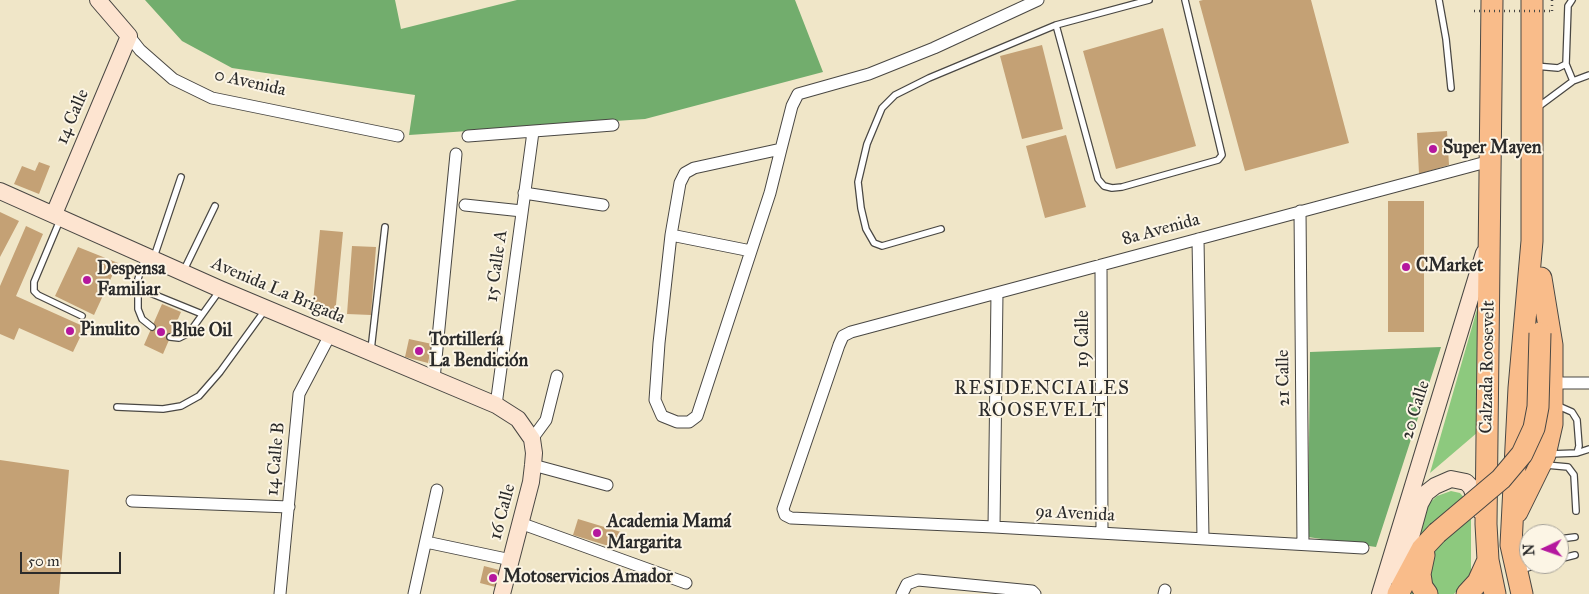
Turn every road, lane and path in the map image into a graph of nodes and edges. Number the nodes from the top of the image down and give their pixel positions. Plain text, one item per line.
1 (98, 0) edge
2 (1038, 0) edge
3 (1149, 0) edge
4 (1185, 0) edge
5 (1439, 0) edge
6 (1532, 0) edge
7 (1552, 0) edge
8 (1572, 0) edge
9 (1483, 6) edge
10 (1056, 26) junction
11 (129, 36) junction
12 (1566, 64) junction
13 (1532, 66) junction
14 (1589, 75) edge
15 (1573, 81) junction
16 (1452, 88) dead end
17 (1532, 111) junction
18 (612, 125) dead end
19 (533, 132) junction
20 (398, 136) dead end
21 (468, 136) dead end
22 (781, 150) junction
23 (456, 154) dead end
24 (1490, 161) junction
25 (181, 176) dead end
26 (0, 191) edge
27 (524, 193) junction
28 (465, 205) dead end
29 (603, 205) dead end
30 (215, 206) dead end
31 (1300, 211) junction
32 (522, 212) junction
33 (58, 216) junction
34 (385, 227) dead end
35 (941, 228) dead end
36 (671, 235) junction
37 (1490, 237) junction
38 (1198, 239) junction
39 (1532, 241) junction
40 (751, 250) junction
41 (149, 257) junction
42 (1101, 265) junction
43 (183, 272) junction
44 (1541, 278) junction
45 (138, 288) junction
46 (220, 289) junction
47 (997, 293) junction
48 (266, 309) junction
49 (202, 314) junction
50 (82, 316) dead end
51 (152, 327) dead end
52 (330, 335) junction
53 (170, 337) dead end
54 (370, 352) junction
55 (557, 376) dead end
56 (434, 378) junction
57 (1552, 383) junction
58 (1589, 383) edge
59 (496, 405) junction
60 (1552, 405) junction
61 (117, 407) dead end
62 (532, 439) junction
63 (1589, 449) edge
64 (1577, 453) junction
65 (1543, 460) junction
66 (533, 465) junction
67 (607, 485) dead end
68 (437, 490) dead end
69 (132, 501) dead end
70 (289, 507) junction
71 (1576, 511) dead end
72 (785, 515) joint
73 (520, 522) junction
74 (1513, 522) junction
75 (1486, 524) junction
76 (994, 527) junction
77 (1102, 533) junction
78 (1434, 536) junction
79 (1575, 537) dead end
80 (1203, 538) junction
81 (1569, 538) edge
82 (1519, 541) edge
83 (426, 542) junction
84 (1303, 544) junction
85 (1363, 548) dead end
86 (1519, 551) edge
87 (1574, 554) dead end
88 (1569, 556) edge
89 (511, 560) junction
90 (1488, 560) junction
91 (1519, 571) edge
92 (1516, 572) junction
93 (686, 583) dead end
94 (1492, 592) edge
95 (280, 594) edge
96 (414, 594) edge
97 (502, 594) edge
98 (902, 594) edge
99 (1036, 594) edge
100 (1380, 594) edge
101 (1396, 594) edge
102 (1427, 594) edge
103 (1467, 594) edge
104 (1522, 594) edge

1 - 11 main road, 0 Avenida
2 - 22 street
3 - 10 lane
4 - 10 lane
5 - 16 lane
6 - 13 highway, Calzada Roosevelt
7 - 9 path, bridge
8 - 12 lane
9 - 24 highway, Calzada Roosevelt
10 - 35 lane
11 - 20 street, 0 Avenida
11 - 33 main road, 14 Calle
12 - 13 lane
12 - 15 lane
13 - 17 highway, Calzada Roosevelt
14 - 15 lane
15 - 17 lane
17 - 39 highway, Calzada Roosevelt
18 - 19 street
19 - 21 street
19 - 27 street, 15 Calle A
22 - 36 street
22 - 40 street
23 - 56 street
24 - 31 street, 8a Avenida
24 - 37 highway, Calzada Roosevelt
25 - 41 lane
26 - 33 main road, Avenida La Brigada
27 - 29 street
27 - 32 street, 15 Calle A
28 - 32 street
30 - 43 lane
31 - 38 street, 8a Avenida
31 - 84 street, 21 Calle
32 - 59 street, 15 Calle A
33 - 41 main road, Avenida La Brigada
33 - 50 lane
34 - 54 lane
36 - 40 street
36 - 40 street
37 - 75 highway, Calzada Roosevelt
37 - 100 main road, 20 Calle
38 - 42 street, 8a Avenida
38 - 80 street
39 - 44 highway
39 - 74 highway, Calzada Roosevelt
41 - 43 main road, Avenida La Brigada
41 - 45 lane
42 - 47 street, 8a Avenida
42 - 77 street, 19 Calle
43 - 46 main road, Avenida La Brigada
44 - 57 highway
44 - 78 highway, bridge
45 - 49 lane
45 - 51 lane
46 - 48 main road, Avenida La Brigada
46 - 49 lane
47 - 72 street, 8a Avenida
47 - 76 street
48 - 52 main road, Avenida La Brigada
48 - 61 lane
49 - 53 lane
52 - 54 main road, Avenida La Brigada
52 - 70 street, 14 Calle B
54 - 56 main road, Avenida La Brigada
55 - 62 street
56 - 59 main road, Avenida La Brigada
57 - 58 street
57 - 60 highway
59 - 62 main road, Avenida La Brigada
60 - 64 lane
60 - 65 highway
62 - 66 main road, 16 Calle
63 - 64 lane
64 - 65 lane
65 - 71 lane
65 - 74 highway
66 - 67 street
66 - 73 main road, 16 Calle
68 - 83 street
69 - 70 street
70 - 95 street, 14 Calle B
72 - 76 street, 9a Avenida
73 - 89 main road, 16 Calle
73 - 93 street
74 - 82 highway, Calzada Roosevelt
75 - 90 highway, Calzada Roosevelt
75 - 101 main road
76 - 77 street, 9a Avenida
77 - 80 street, 9a Avenida
78 - 101 highway
78 - 102 highway
79 - 81 lane
80 - 84 street, 9a Avenida
83 - 89 street
83 - 96 street
84 - 85 street, 9a Avenida
86 - 92 highway, Calzada Roosevelt
87 - 88 lane
89 - 97 main road, 16 Calle
90 - 94 highway, Calzada Roosevelt
90 - 103 highway
91 - 92 lane
92 - 104 highway, Calzada Roosevelt
98 - 99 street

